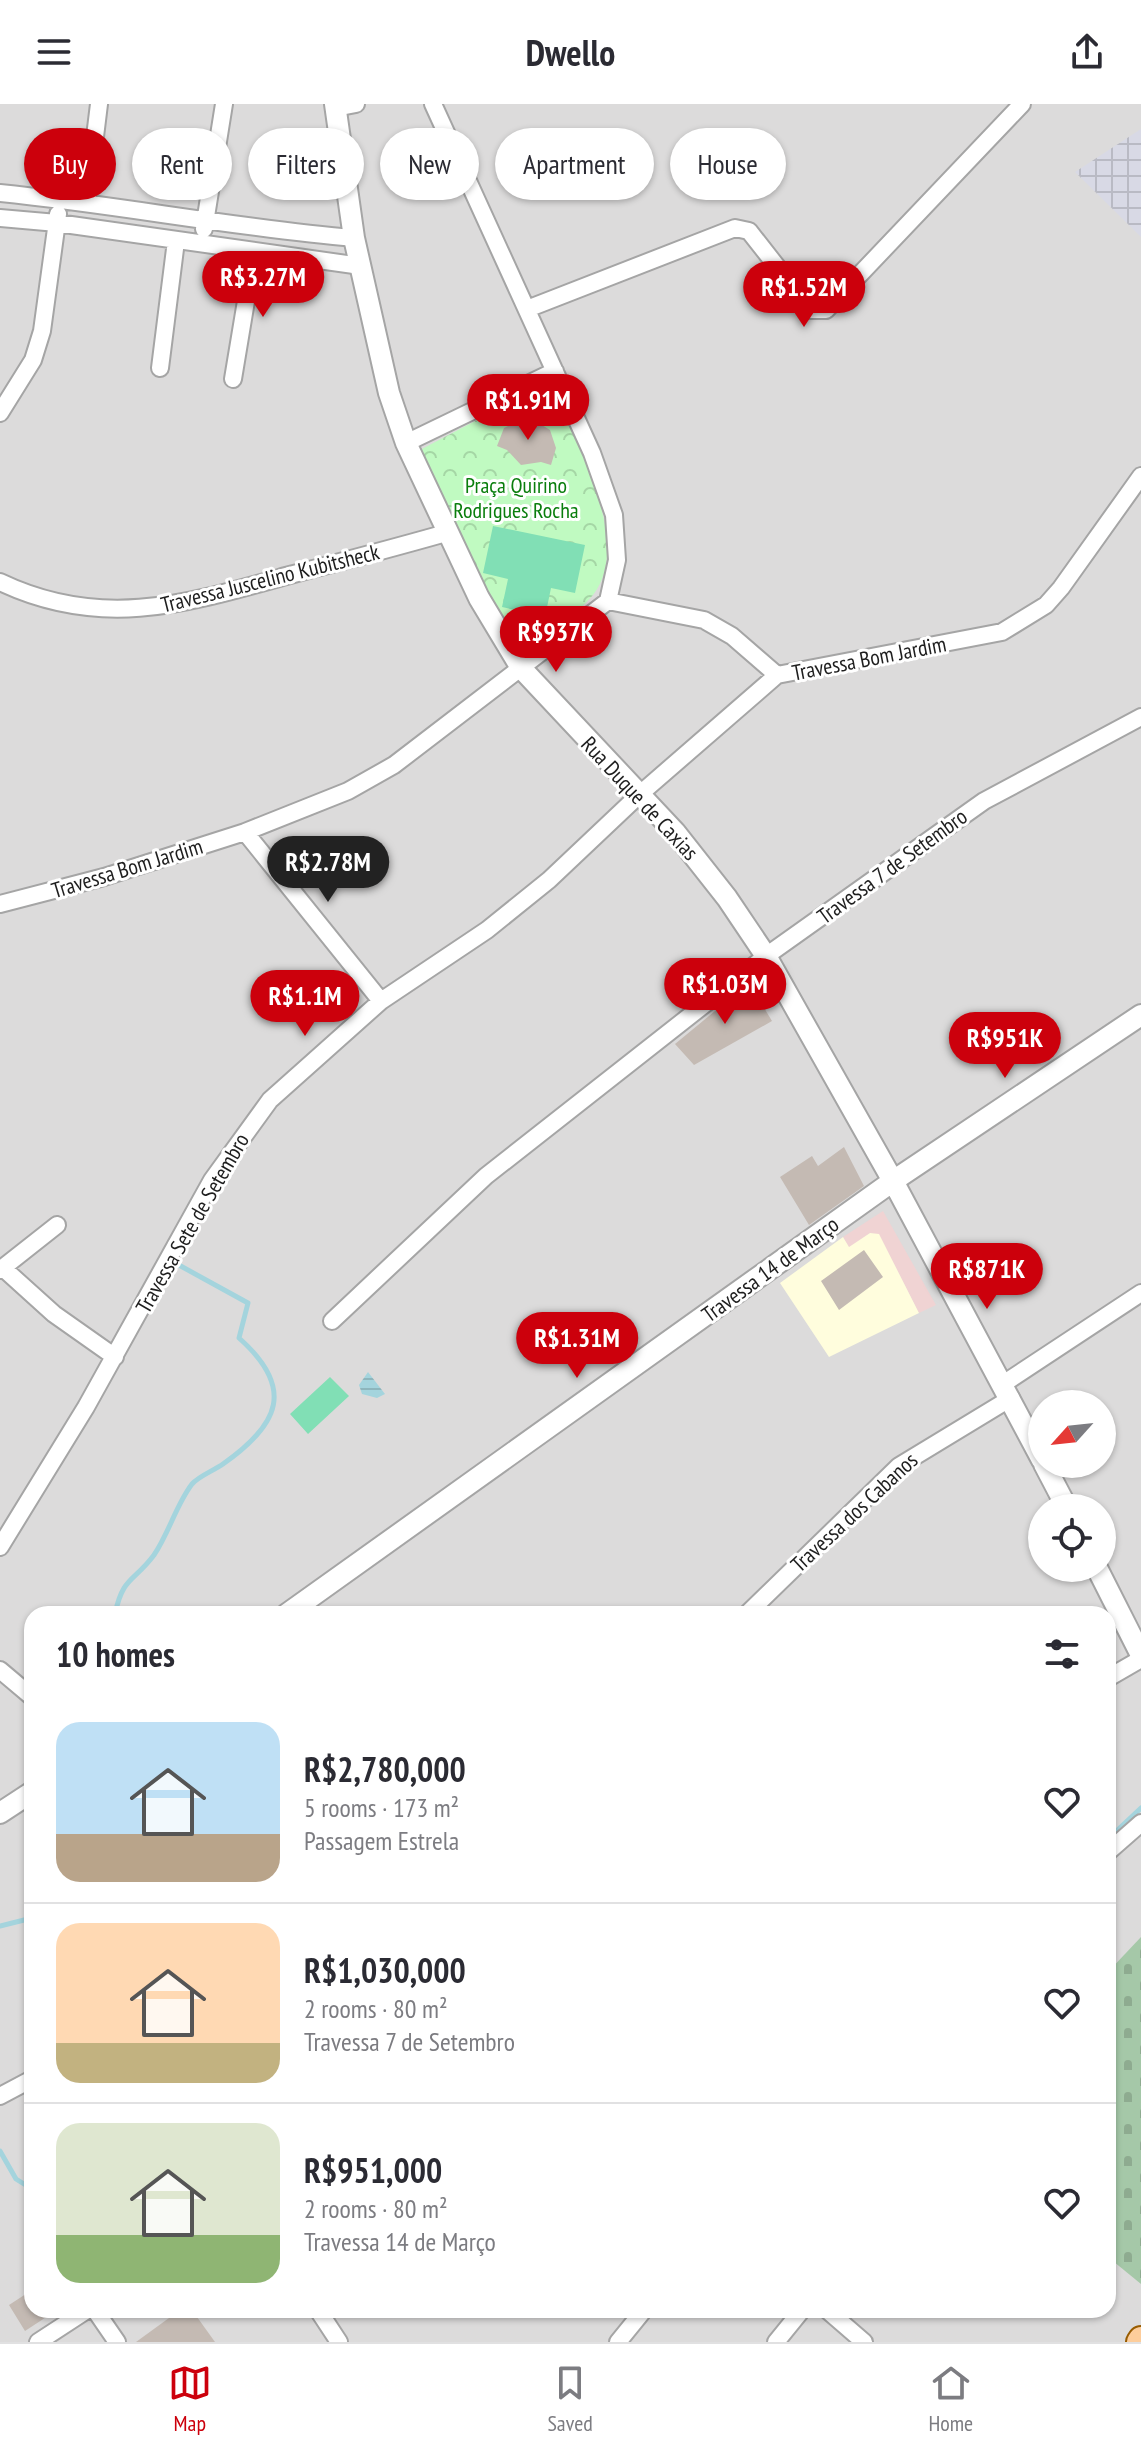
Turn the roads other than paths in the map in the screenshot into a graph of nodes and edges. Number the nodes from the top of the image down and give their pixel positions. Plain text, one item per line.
1 (99, 104) edge
2 (224, 104) edge
3 (356, 104) edge
4 (433, 104) edge
5 (1022, 104) edge
6 (335, 106) edge
7 (0, 193) edge
8 (24, 195) edge
9 (59, 200) edge
10 (68, 200) edge
11 (87, 202) junction
12 (0, 218) edge
13 (205, 221) junction
14 (57, 223) junction
15 (354, 238) junction
16 (176, 241) junction
17 (201, 245) junction
18 (254, 253) junction
19 (361, 266) junction
20 (527, 309) junction
21 (160, 368) dead end
22 (555, 371) junction
23 (233, 379) dead end
24 (0, 413) edge
25 (406, 443) junction
26 (1141, 476) edge
27 (446, 533) junction
28 (0, 582) edge
29 (608, 601) junction
30 (521, 668) junction
31 (777, 675) junction
32 (1141, 717) edge
33 (640, 794) junction
34 (245, 832) junction
35 (0, 904) edge
36 (766, 956) junction
37 (381, 1001) junction
38 (1141, 1015) edge
39 (893, 1181) junction
40 (57, 1225) dead end
41 (1, 1269) edge
42 (1141, 1293) edge
43 (332, 1321) dead end
44 (115, 1357) junction
45 (1007, 1391) junction
46 (1028, 1432) edge
47 (0, 1547) edge
48 (1104, 1582) edge
49 (298, 1606) edge
50 (755, 1606) edge
51 (1116, 1606) edge
52 (1116, 1606) edge
53 (1141, 1657) edge
54 (0, 1670) edge
55 (1116, 1673) edge
56 (24, 1690) edge
57 (24, 1797) edge
58 (0, 1813) edge
59 (1141, 1823) edge
60 (1116, 1845) edge
61 (24, 2083) edge
62 (0, 2096) edge
63 (75, 2318) edge
64 (100, 2318) edge
65 (323, 2318) edge
66 (638, 2318) edge
67 (796, 2318) edge
68 (836, 2318) edge
69 (38, 2342) edge
70 (117, 2342) edge
71 (339, 2342) edge
72 (618, 2342) edge
73 (776, 2342) edge
74 (864, 2342) edge

1 - 11 street
2 - 13 street
3 - 6 street
4 - 20 street
5 - 20 street
6 - 15 street, Rua Duque de Caxias
7 - 8 street
9 - 14 street
10 - 11 street
11 - 13 street
12 - 14 street
13 - 15 street
13 - 17 street
14 - 16 street
14 - 24 street
15 - 19 street, Rua Duque de Caxias
16 - 17 street
16 - 21 street
17 - 18 street
18 - 19 street
18 - 23 street
19 - 25 street, Rua Duque de Caxias
20 - 22 street
22 - 25 street
22 - 29 street
25 - 27 street, Rua Duque de Caxias
26 - 31 street, Travessa Bom Jardim
27 - 28 street, Travessa Juscelino Kubitsheck
27 - 30 street, Rua Duque de Caxias
29 - 30 street, Travessa Bom Jardim
29 - 31 street, Travessa Bom Jardim
30 - 33 street, Rua Duque de Caxias
30 - 34 street, Travessa Bom Jardim
31 - 33 street, Travessa Sete de Setembro
32 - 36 street, Travessa 7 de Setembro
33 - 36 street, Rua Duque de Caxias
33 - 37 street, Travessa Sete de Setembro
34 - 35 street, Travessa Bom Jardim
34 - 37 street
36 - 39 street, Rua Duque de Caxias
36 - 43 street, Travessa 7 de Setembro
37 - 44 street, Travessa Sete de Setembro
38 - 39 street, Travessa 14 de Março
39 - 45 street, Rua Duque de Caxias
39 - 49 street, Travessa 14 de Março
40 - 41 street
41 - 44 street
42 - 45 street, Travessa dos Cabanos
44 - 47 street, Travessa Sete de Setembro
45 - 46 street, Rua Duque de Caxias
45 - 50 street, Travessa dos Cabanos
48 - 52 street
51 - 53 street
53 - 55 street
54 - 56 street
57 - 58 street
59 - 60 street
61 - 62 street
63 - 69 street
64 - 70 street
65 - 71 street
66 - 72 street
67 - 73 street
68 - 74 street

